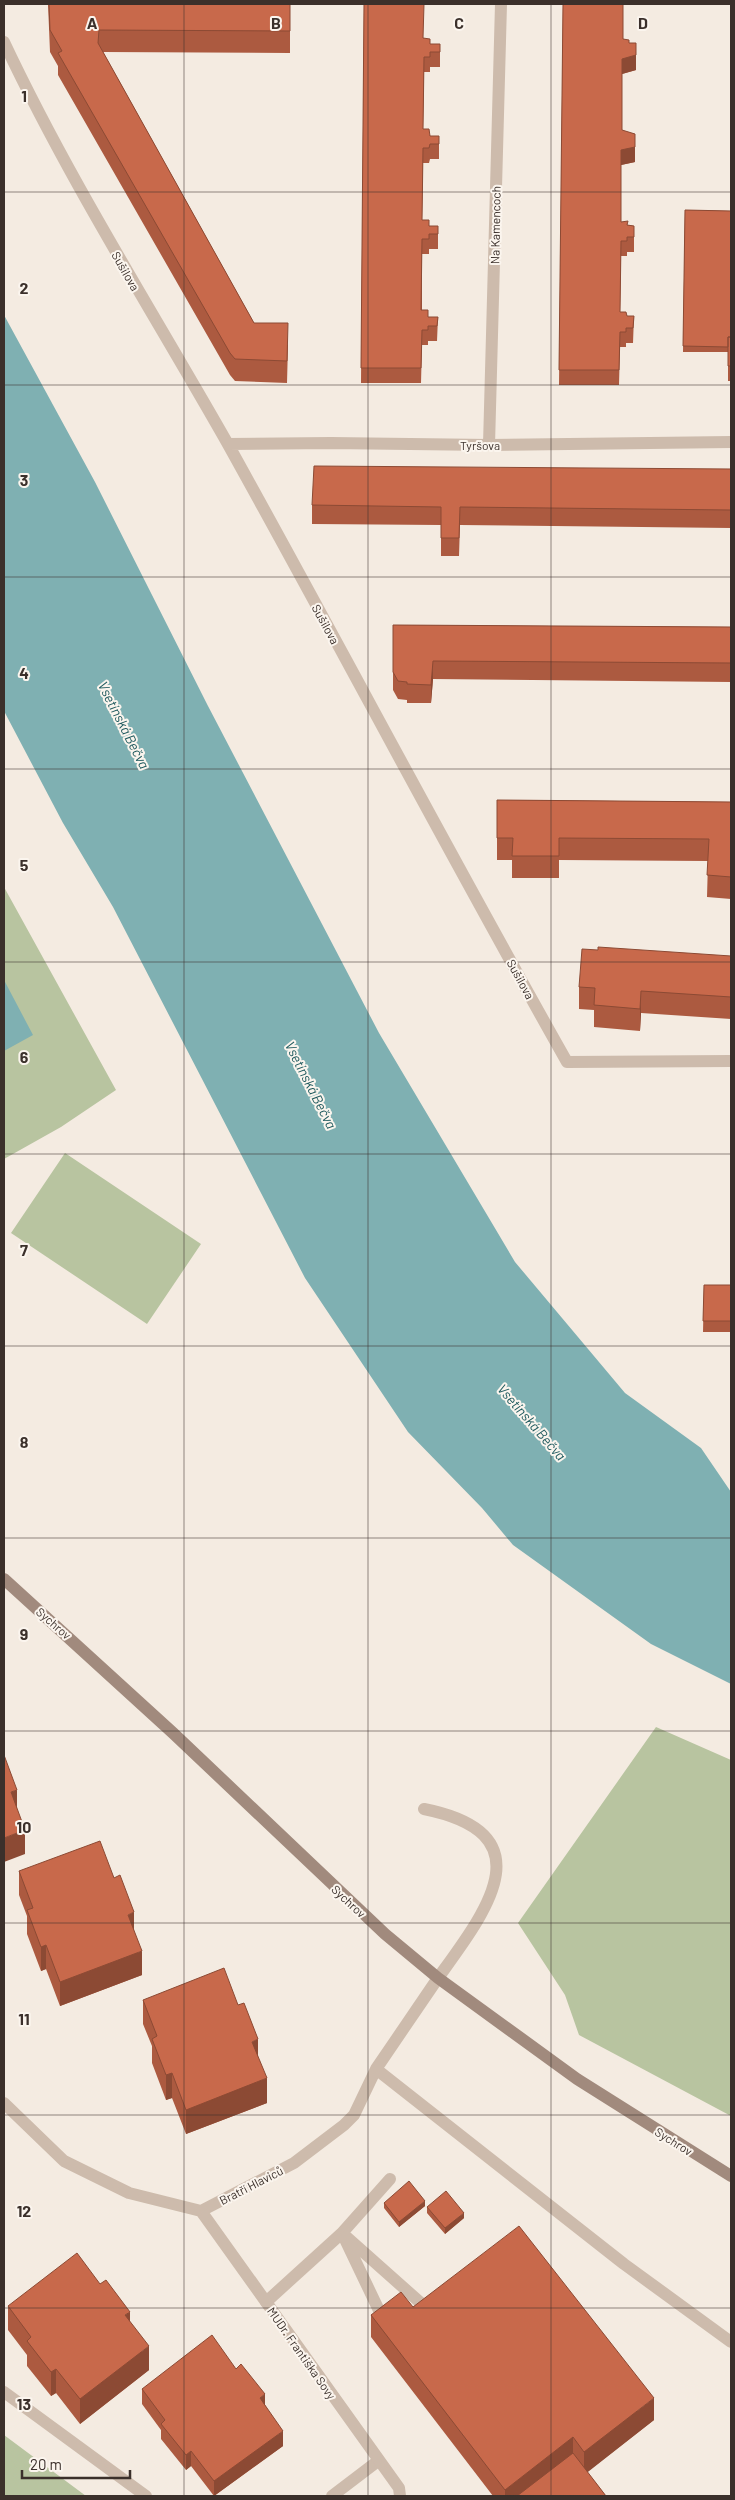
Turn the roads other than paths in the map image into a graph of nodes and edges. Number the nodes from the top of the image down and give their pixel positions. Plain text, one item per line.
1 (501, 4) edge
2 (4, 42) edge
3 (731, 442) edge
4 (228, 444) junction
5 (490, 445) junction
6 (731, 1061) edge
7 (4, 1579) edge
8 (424, 1809) dead end
9 (438, 1978) junction
10 (376, 2069) junction
11 (4, 2103) edge
12 (731, 2176) edge
13 (390, 2179) dead end
14 (201, 2211) junction
15 (342, 2233) junction
16 (266, 2302) junction
17 (432, 2314) edge
18 (386, 2325) edge
19 (731, 2342) edge
20 (4, 2392) edge
21 (378, 2461) junction
22 (146, 2496) edge
23 (332, 2496) edge
24 (400, 2496) edge

1 - 5 street, Na Kamencoch
2 - 4 street, Sušilova
3 - 5 street, Tyršova
4 - 5 street, Tyršova
4 - 6 street, Sušilova
7 - 9 street, Sychrov
8 - 9 street, Bratří Hlaviců
9 - 10 street, Bratří Hlaviců
9 - 12 street, Sychrov
10 - 14 street, Bratří Hlaviců
10 - 19 street
11 - 14 street
13 - 15 street
14 - 16 street, MUDr. Františka Sovy
15 - 16 street
15 - 17 street
15 - 18 street
16 - 21 street, MUDr. Františka Sovy
20 - 22 street
21 - 23 street
21 - 24 street, MUDr. Františka Sovy

